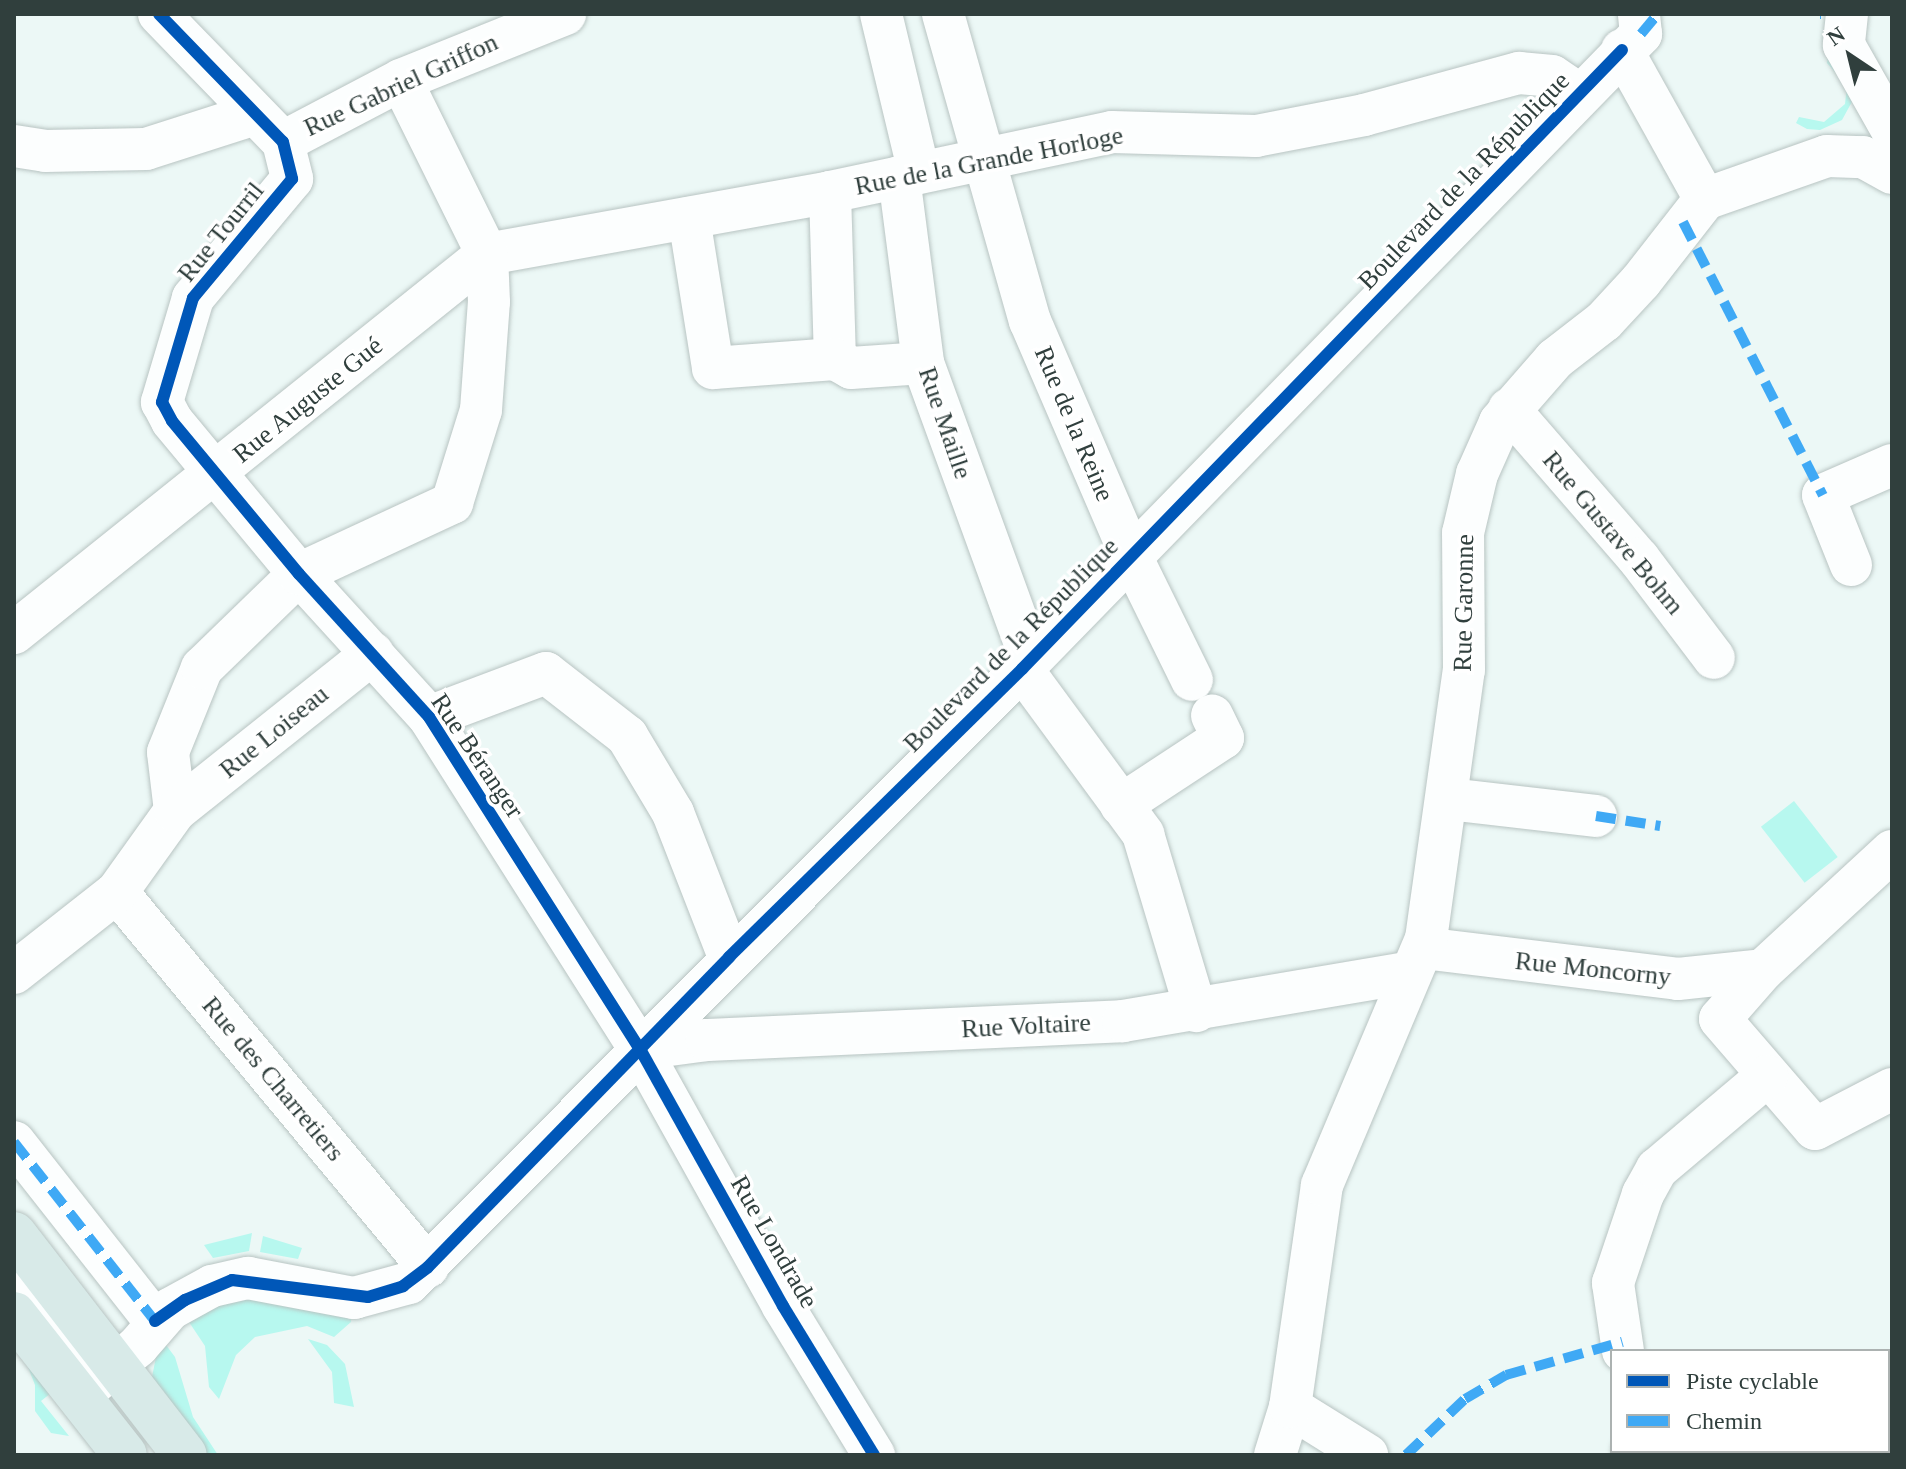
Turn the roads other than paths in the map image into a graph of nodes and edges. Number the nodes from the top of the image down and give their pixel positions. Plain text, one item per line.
1 (159, 14) edge
2 (565, 14) edge
3 (881, 14) edge
4 (943, 14) edge
5 (1837, 24) edge
6 (1634, 33) edge
7 (401, 80) junction
8 (1579, 94) junction
9 (269, 128) junction
10 (1892, 130) edge
11 (14, 146) edge
12 (981, 158) junction
13 (1892, 173) edge
14 (909, 175) junction
15 (830, 192) junction
16 (1705, 199) junction
17 (689, 218) junction
18 (487, 254) junction
19 (835, 359) junction
20 (923, 363) junction
21 (1509, 409) junction
22 (1892, 465) edge
23 (216, 475) junction
24 (1131, 556) junction
25 (1851, 565) dead end
26 (299, 574) junction
27 (14, 633) edge
28 (373, 653) junction
29 (1714, 658) dead end
30 (1026, 664) junction
31 (429, 717) junction
32 (1449, 799) junction
33 (1121, 805) junction
34 (175, 811) junction
35 (1596, 816) dead end
36 (1892, 851) edge
37 (117, 892) junction
38 (729, 957) junction
39 (1416, 960) junction
40 (1763, 970) junction
41 (14, 973) edge
42 (1678, 979) junction
43 (1196, 1011) junction
44 (1720, 1019) junction
45 (640, 1049) junction
46 (1767, 1076) junction
47 (1888, 1099) edge
48 (14, 1142) edge
49 (14, 1234) edge
50 (428, 1267) junction
51 (14, 1283) edge
52 (14, 1314) edge
53 (155, 1321) junction
54 (1622, 1346) edge
55 (115, 1366) junction
56 (1290, 1407) junction
57 (125, 1455) edge
58 (185, 1455) edge
59 (874, 1455) edge
60 (1275, 1455) edge
61 (1367, 1455) edge

1 - 9 street
2 - 7 street, Rue Gabriel Griffon
3 - 14 street, Rue Maille
4 - 12 street, Rue de la Reine
5 - 10 street
6 - 8 street, Boulevard de la République
6 - 16 street
7 - 9 street, Rue Gabriel Griffon
7 - 18 street
8 - 12 street, Rue de la Grande Horloge
8 - 24 street, Boulevard de la République
9 - 11 street, Rue Gabriel Griffon
9 - 23 street, Rue Tourril
12 - 14 street, Rue de la Grande Horloge
12 - 24 street, Rue de la Reine
13 - 16 street
14 - 15 street, Rue de la Grande Horloge
14 - 20 street, Rue Maille
15 - 17 street, Rue de la Grande Horloge
15 - 19 street
16 - 21 street, Rue Garonne
17 - 18 street, Rue de la Grande Horloge
17 - 19 street
18 - 23 street, Rue Auguste Gué
18 - 26 street
19 - 20 street
20 - 30 street, Rue Maille
21 - 29 street, Rue Gustave Bohm
21 - 32 street, Rue Garonne
22 - 25 street
23 - 26 street, Rue Béranger
23 - 27 street, Rue Auguste Gué
24 - 30 street, Boulevard de la République
24 - 33 street, Rue de la Reine
26 - 28 street, Rue Béranger
26 - 34 street
28 - 31 street, Rue Béranger
28 - 34 street, Rue Loiseau
30 - 33 street, Rue Maille
30 - 38 street, Boulevard de la République
31 - 38 street
31 - 45 street, Rue Béranger
32 - 35 street
32 - 39 street, Rue Garonne
33 - 43 street, Rue Maille
34 - 37 street, Rue Loiseau
36 - 40 street
37 - 41 street, Rue Loiseau
37 - 50 street, Rue des Charretiers
38 - 45 street, Boulevard de la République
39 - 42 street, Rue Moncorny
39 - 43 street, Rue Voltaire
39 - 56 street, Rue Garonne
40 - 42 street, Rue Moncorny
40 - 44 street
42 - 44 street
43 - 45 street, Rue Voltaire
44 - 46 street
45 - 50 street, Boulevard de la République
45 - 59 street, Rue Londrade
46 - 47 street
46 - 54 street
48 - 53 street
49 - 55 main road
50 - 53 street, Boulevard de la République
51 - 55 street
52 - 57 main road
53 - 55 street, Boulevard de la République
55 - 58 main road
56 - 60 street, Rue Garonne
56 - 61 street

